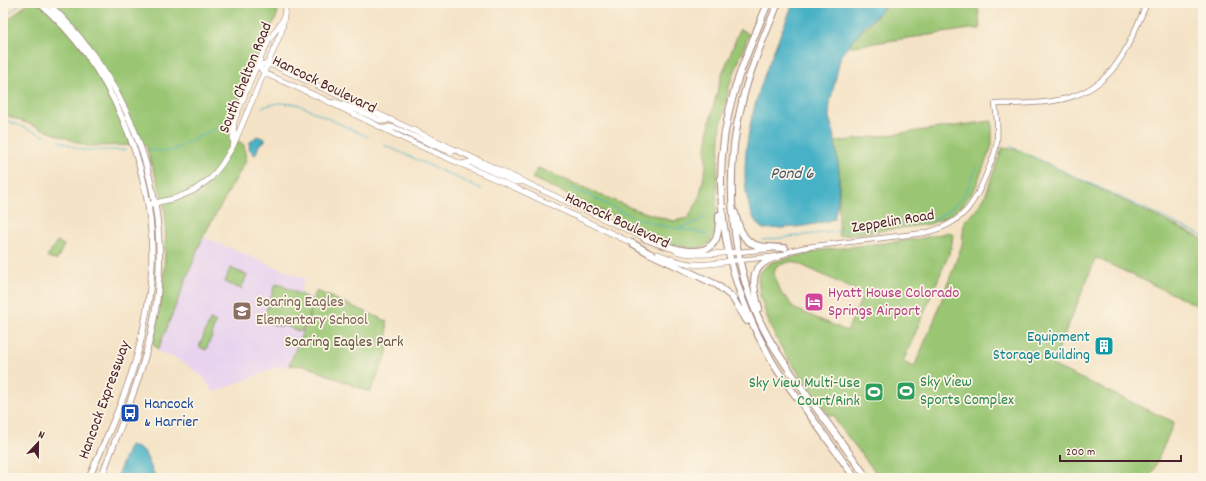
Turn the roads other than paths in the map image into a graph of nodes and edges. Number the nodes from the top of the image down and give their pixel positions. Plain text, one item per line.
1 (39, 3) edge
2 (48, 3) edge
3 (286, 3) edge
4 (768, 3) edge
5 (778, 3) edge
6 (1147, 3) edge
7 (283, 20) junction
8 (258, 64) junction
9 (268, 64) junction
10 (264, 73) junction
11 (321, 98) junction
12 (389, 119) junction
13 (384, 129) junction
14 (233, 146) junction
15 (723, 153) junction
16 (469, 157) junction
17 (462, 164) junction
18 (731, 178) junction
19 (522, 182) junction
20 (518, 189) junction
21 (155, 203) junction
22 (148, 205) junction
23 (577, 207) junction
24 (644, 238) junction
25 (632, 243) junction
26 (785, 248) junction
27 (793, 250) junction
28 (728, 252) junction
29 (739, 252) junction
30 (780, 256) junction
31 (730, 261) junction
32 (740, 261) junction
33 (768, 336) junction
34 (768, 355) junction
35 (89, 478) edge
36 (100, 478) edge
37 (855, 478) edge
38 (868, 478) edge

1 - 22 main road, Hancock Expressway
2 - 21 main road, Hancock Expressway
3 - 7 main road, South Chelton Road
4 - 15 highway
5 - 18 highway
6 - 27 street, Zeppelin Road
7 - 8 main road, South Chelton Road
7 - 9 main road, South Chelton Road
8 - 9 main road, Hancock Boulevard
8 - 10 main road, Hancock Boulevard
8 - 14 main road, South Chelton Road
9 - 10 main road, South Chelton Road
9 - 12 main road, Hancock Boulevard
10 - 11 main road, Hancock Boulevard
10 - 14 main road, South Chelton Road
11 - 12 main road
11 - 13 main road, Hancock Boulevard
12 - 16 main road, Hancock Boulevard
13 - 16 main road
13 - 17 main road, Hancock Boulevard
14 - 21 main road, South Chelton Road
15 - 24 highway
15 - 28 highway
16 - 19 main road, Hancock Boulevard
17 - 19 main road
17 - 20 main road, Hancock Boulevard
18 - 26 highway
18 - 29 highway
19 - 20 main road
19 - 23 main road, Hancock Boulevard
20 - 23 main road
20 - 25 main road, Hancock Boulevard
21 - 22 main road, South Chelton Road
21 - 36 main road, Hancock Expressway
22 - 35 main road, Hancock Expressway
23 - 24 main road, Hancock Boulevard
24 - 28 main road, Hancock Boulevard
25 - 31 main road, Hancock Boulevard
25 - 34 highway
26 - 27 street
26 - 29 street
27 - 30 street, Zeppelin Road
28 - 29 main road, Hancock Boulevard
28 - 31 highway
29 - 32 highway
30 - 32 street, Zeppelin Road
30 - 33 highway
31 - 32 street, Zeppelin Road
31 - 34 highway
32 - 33 highway
33 - 38 highway
34 - 37 highway

